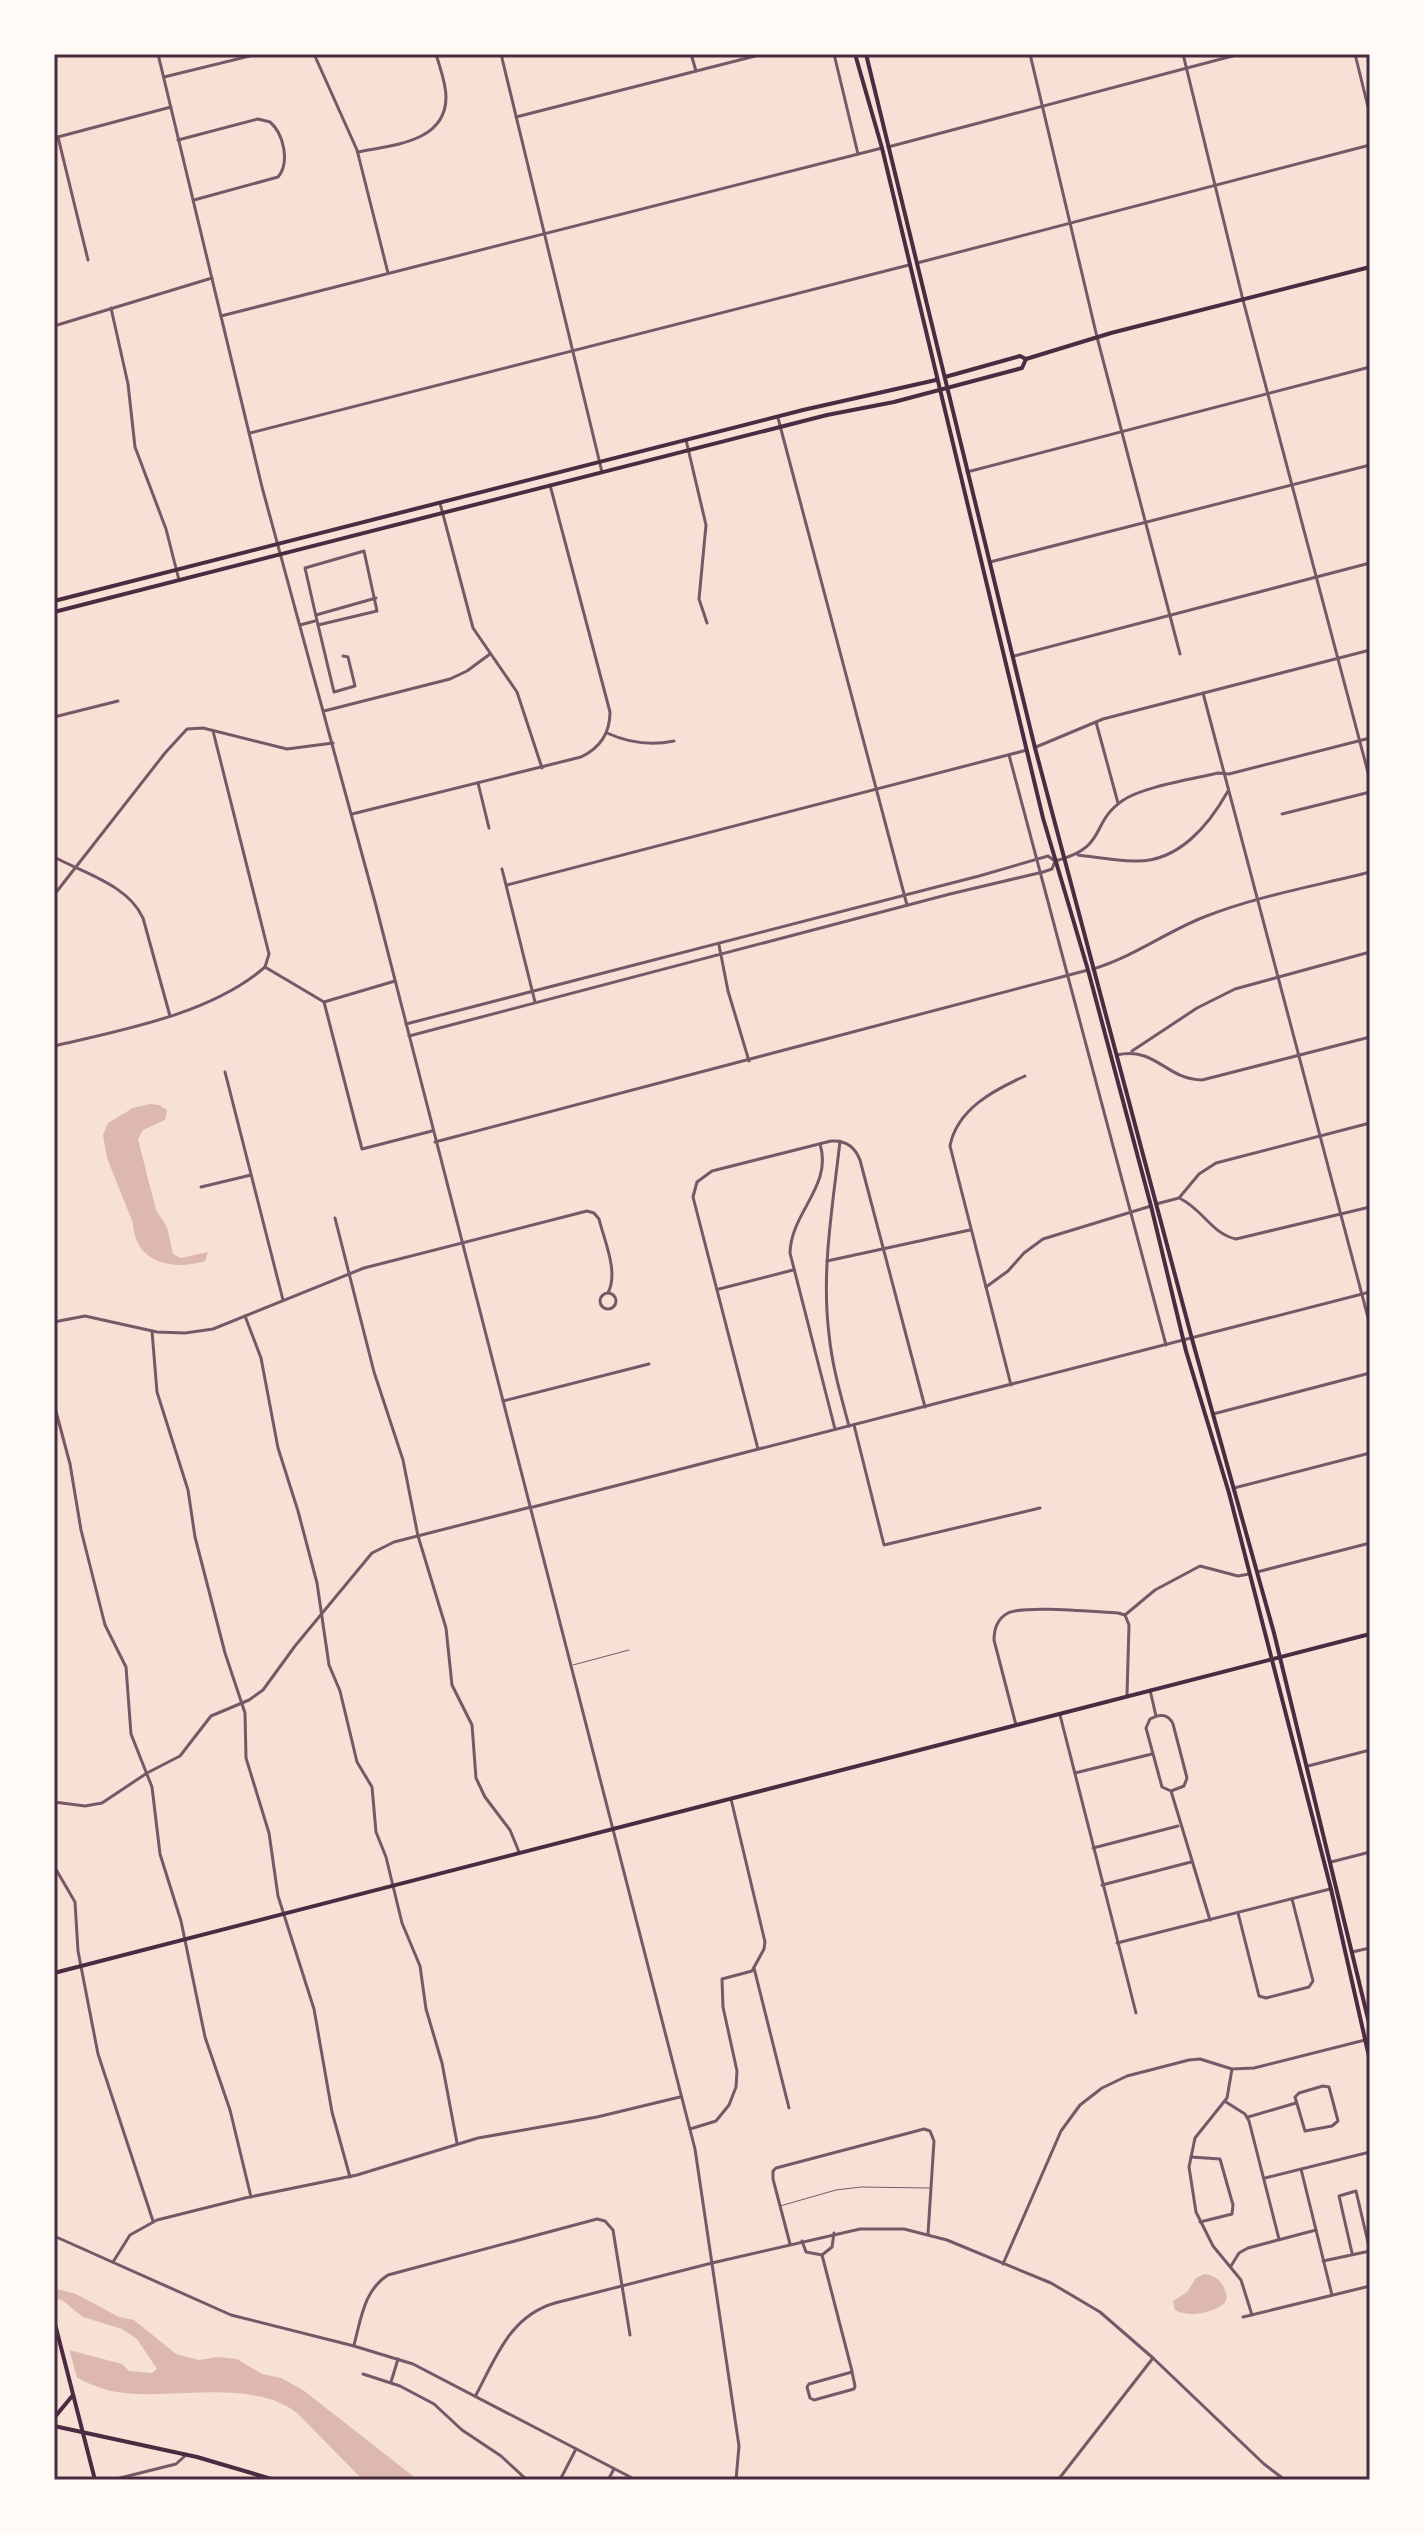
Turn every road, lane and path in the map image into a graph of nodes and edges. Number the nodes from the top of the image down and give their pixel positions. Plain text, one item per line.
1 (158, 54) edge
2 (233, 54) edge
3 (258, 54) edge
4 (314, 54) edge
5 (436, 54) edge
6 (501, 54) edge
7 (691, 54) edge
8 (763, 54) edge
9 (834, 54) edge
10 (855, 54) edge
11 (866, 54) edge
12 (1030, 54) edge
13 (1183, 54) edge
14 (1240, 54) edge
15 (1355, 54) edge
16 (234, 60) junction
17 (1187, 68) junction
18 (696, 71) junction
19 (163, 77) junction
20 (1042, 106) junction
21 (171, 107) junction
22 (1370, 115) edge
23 (516, 117) junction
24 (56, 138) edge
25 (178, 140) junction
26 (1370, 145) edge
27 (885, 148) junction
28 (358, 152) junction
29 (858, 154) junction
30 (1215, 185) junction
31 (194, 200) junction
32 (1069, 223) junction
33 (545, 234) junction
34 (88, 260) dead end
35 (916, 263) junction
36 (909, 265) junction
37 (1370, 267) edge
38 (388, 274) junction
39 (212, 278) junction
40 (1243, 300) junction
41 (111, 308) junction
42 (221, 316) junction
43 (54, 326) edge
44 (1097, 337) junction
45 (574, 350) junction
46 (1026, 359) junction
47 (1370, 367) edge
48 (944, 377) junction
49 (937, 379) junction
50 (947, 389) junction
51 (939, 391) junction
52 (1268, 394) junction
53 (778, 417) junction
54 (781, 427) junction
55 (1123, 431) junction
56 (250, 433) junction
57 (686, 440) junction
58 (688, 450) junction
59 (600, 462) junction
60 (1370, 465) edge
61 (602, 472) junction
62 (967, 472) junction
63 (550, 485) junction
64 (1292, 485) junction
65 (440, 503) junction
66 (442, 513) junction
67 (1146, 523) junction
68 (277, 544) junction
69 (280, 554) junction
70 (988, 563) junction
71 (1370, 563) edge
72 (177, 570) junction
73 (1316, 577) junction
74 (179, 580) junction
75 (376, 598) junction
76 (54, 601) edge
77 (54, 612) edge
78 (316, 615) junction
79 (1170, 615) junction
80 (316, 623) junction
81 (707, 623) dead end
82 (300, 625) junction
83 (1370, 650) edge
84 (490, 654) junction
85 (1180, 654) dead end
86 (343, 656) dead end
87 (1012, 656) junction
88 (1338, 659) junction
89 (1203, 693) junction
90 (118, 701) dead end
91 (324, 711) junction
92 (54, 717) edge
93 (1096, 721) junction
94 (213, 731) junction
95 (607, 733) junction
96 (1370, 738) edge
97 (674, 741) dead end
98 (1359, 741) junction
99 (333, 743) junction
100 (1035, 748) junction
101 (1027, 750) junction
102 (1009, 755) junction
103 (542, 768) junction
104 (1224, 774) junction
105 (1370, 780) edge
106 (478, 783) junction
107 (876, 788) junction
108 (1228, 791) junction
109 (1370, 792) edge
110 (1118, 803) junction
111 (352, 814) junction
112 (1282, 814) dead end
113 (489, 828) dead end
114 (1077, 855) junction
115 (54, 857) edge
116 (1036, 859) junction
117 (1063, 859) junction
118 (1055, 861) junction
119 (73, 867) junction
120 (502, 869) dead end
121 (1039, 872) junction
122 (1370, 872) edge
123 (507, 885) junction
124 (54, 895) edge
125 (904, 895) junction
126 (1258, 901) junction
127 (907, 905) junction
128 (719, 944) junction
129 (1370, 952) edge
130 (722, 954) junction
131 (265, 967) junction
132 (1091, 970) junction
133 (1278, 976) junction
134 (1068, 977) junction
135 (395, 981) junction
136 (532, 992) junction
137 (324, 1002) junction
138 (535, 1002) junction
139 (170, 1016) junction
140 (405, 1024) junction
141 (408, 1037) junction
142 (1370, 1037) edge
143 (54, 1046) edge
144 (1131, 1052) junction
145 (1117, 1055) junction
146 (1299, 1056) junction
147 (749, 1061) junction
148 (225, 1072) dead end
149 (1025, 1076) dead end
150 (1370, 1123) edge
151 (432, 1131) junction
152 (1320, 1136) junction
153 (840, 1141) junction
154 (435, 1142) junction
155 (820, 1144) junction
156 (251, 1175) junction
157 (201, 1187) dead end
158 (1179, 1198) junction
159 (1154, 1205) junction
160 (1370, 1207) edge
161 (1130, 1212) junction
162 (1340, 1215) junction
163 (335, 1218) dead end
164 (970, 1230) junction
165 (461, 1243) junction
166 (884, 1248) junction
167 (827, 1261) junction
168 (793, 1270) junction
169 (349, 1273) junction
170 (986, 1288) junction
171 (717, 1290) junction
172 (1370, 1292) edge
173 (608, 1293) dead end
174 (1362, 1294) junction
175 (283, 1300) junction
176 (245, 1316) junction
177 (54, 1322) edge
178 (1370, 1325) edge
179 (152, 1331) junction
180 (1192, 1339) junction
181 (1183, 1341) junction
182 (1166, 1345) junction
183 (649, 1364) dead end
184 (1370, 1373) edge
185 (1011, 1385) junction
186 (503, 1401) junction
187 (54, 1404) edge
188 (925, 1407) junction
189 (1213, 1414) junction
190 (852, 1425) junction
191 (835, 1429) junction
192 (758, 1449) junction
193 (1370, 1453) edge
194 (1233, 1488) junction
195 (531, 1507) junction
196 (1040, 1508) dead end
197 (418, 1536) junction
198 (1370, 1543) edge
199 (1256, 1572) junction
200 (1249, 1573) junction
201 (322, 1614) junction
202 (1125, 1615) junction
203 (1370, 1634) edge
204 (629, 1650) dead end
205 (1279, 1657) junction
206 (1272, 1659) junction
207 (572, 1665) junction
208 (1150, 1690) junction
209 (1127, 1697) junction
210 (242, 1703) junction
211 (1060, 1714) junction
212 (1156, 1716) junction
213 (1016, 1725) junction
214 (1370, 1750) edge
215 (1153, 1753) junction
216 (1306, 1766) junction
217 (147, 1773) junction
218 (1075, 1773) junction
219 (1171, 1791) junction
220 (731, 1798) junction
221 (54, 1802) edge
222 (1180, 1825) junction
223 (614, 1827) junction
224 (1093, 1848) junction
225 (519, 1852) junction
226 (1370, 1852) edge
227 (1191, 1862) junction
228 (1331, 1863) junction
229 (54, 1866) edge
230 (393, 1885) junction
231 (1102, 1885) junction
232 (1331, 1889) junction
233 (1292, 1899) junction
234 (285, 1913) junction
235 (1238, 1913) junction
236 (1210, 1920) junction
237 (185, 1939) junction
238 (1117, 1943) junction
239 (1370, 1948) edge
240 (1352, 1952) junction
241 (80, 1966) junction
242 (754, 1968) junction
243 (54, 1973) edge
244 (1136, 2013) dead end
245 (1370, 2027) edge
246 (1365, 2040) junction
247 (1370, 2061) edge
248 (1232, 2069) junction
249 (680, 2097) junction
250 (1225, 2102) junction
251 (1296, 2103) junction
252 (789, 2108) dead end
253 (1248, 2117) junction
254 (690, 2129) junction
255 (457, 2143) junction
256 (1370, 2152) edge
257 (1189, 2157) junction
258 (1301, 2169) junction
259 (350, 2177) junction
260 (1263, 2178) junction
261 (931, 2188) junction
262 (251, 2197) junction
263 (780, 2206) junction
264 (153, 2221) junction
265 (1200, 2222) junction
266 (1316, 2230) junction
267 (834, 2233) junction
268 (928, 2234) junction
269 (54, 2236) edge
270 (1279, 2239) junction
271 (802, 2241) junction
272 (790, 2244) junction
273 (1352, 2253) junction
274 (822, 2255) junction
275 (1323, 2261) junction
276 (113, 2262) junction
277 (712, 2263) junction
278 (1003, 2264) junction
279 (1231, 2266) junction
280 (622, 2285) junction
281 (1370, 2286) edge
282 (1332, 2295) junction
283 (1252, 2315) junction
284 (1243, 2317) dead end
285 (54, 2320) edge
286 (630, 2335) dead end
287 (354, 2346) junction
288 (1153, 2358) junction
289 (398, 2359) junction
290 (852, 2372) junction
291 (363, 2374) dead end
292 (391, 2382) junction
293 (73, 2395) junction
294 (476, 2395) junction
295 (54, 2418) edge
296 (54, 2426) edge
297 (83, 2433) junction
298 (576, 2449) junction
299 (186, 2455) junction
300 (614, 2468) junction
301 (95, 2480) edge
302 (112, 2480) edge
303 (275, 2480) edge
304 (527, 2480) edge
305 (560, 2480) edge
306 (608, 2480) edge
307 (636, 2480) edge
308 (736, 2480) edge
309 (1058, 2480) edge
310 (1285, 2480) edge

1 - 19 street
2 - 16 street
3 - 16 street
4 - 28 street
5 - 28 street
6 - 23 street
7 - 18 street
8 - 18 street
9 - 29 street
10 - 27 main road
11 - 27 main road
12 - 20 street
13 - 17 street
14 - 17 street
15 - 22 street
16 - 19 street
17 - 20 street
17 - 30 street
18 - 23 street
19 - 21 street
20 - 27 street
20 - 32 street
21 - 24 street
21 - 25 street
23 - 33 street
24 - 34 street
25 - 31 street
25 - 31 street
26 - 30 street
27 - 29 street
27 - 35 main road
27 - 36 main road
28 - 38 street
29 - 33 street
30 - 32 street
30 - 40 street
31 - 39 street
32 - 35 street
32 - 44 street
33 - 38 street
33 - 45 street
35 - 48 main road
36 - 45 street
36 - 49 main road
37 - 40 main road
38 - 42 street
39 - 41 street
39 - 42 street
40 - 44 main road
40 - 52 street
41 - 43 street
41 - 72 street
42 - 56 street
44 - 46 main road
44 - 55 street
45 - 56 street
45 - 59 street
46 - 48 main road
46 - 50 main road
47 - 52 street
48 - 49 main road
48 - 50 main road
49 - 51 main road
49 - 53 main road
50 - 51 main road
50 - 62 main road
51 - 54 main road
51 - 101 main road
52 - 55 street
52 - 64 street
53 - 54 street
53 - 57 main road
54 - 58 main road
54 - 107 street
55 - 62 street
55 - 67 street
56 - 68 street
57 - 58 street
57 - 59 main road
58 - 61 main road
58 - 81 street
59 - 61 street
59 - 65 main road
60 - 64 street
61 - 63 main road
62 - 70 main road
63 - 66 main road
63 - 95 street
64 - 67 street
64 - 73 street
65 - 66 street
65 - 68 main road
66 - 69 main road
66 - 84 street
67 - 70 street
67 - 79 street
68 - 69 street
68 - 72 main road
69 - 74 main road
69 - 82 street
70 - 87 main road
71 - 73 street
72 - 74 street
72 - 76 main road
73 - 79 street
73 - 88 street
74 - 77 main road
75 - 78 street
75 - 78 street
75 - 80 street
78 - 80 street
79 - 85 street
79 - 87 street
80 - 82 street
80 - 86 street
82 - 91 street
83 - 88 street
84 - 91 street
84 - 103 street
87 - 100 main road
88 - 89 street
88 - 98 street
89 - 93 street
89 - 104 street
90 - 92 street
91 - 99 street
93 - 100 street
93 - 110 street
94 - 99 street
94 - 119 street
94 - 131 street
95 - 97 street
95 - 103 street
96 - 98 street
98 - 104 street
98 - 105 street
99 - 111 street
100 - 117 main road
101 - 102 street
101 - 118 main road
102 - 107 street
102 - 116 street
103 - 106 street
104 - 108 street
104 - 110 street
106 - 111 street
106 - 113 street
107 - 123 street
107 - 125 street
108 - 114 street
108 - 126 street
109 - 112 street
110 - 114 street
111 - 135 street
114 - 117 street
115 - 119 street
116 - 118 street
116 - 121 street
116 - 125 street
117 - 118 street
117 - 132 main road
118 - 121 street
118 - 132 main road
119 - 124 street
119 - 139 street
120 - 123 street
121 - 127 street
121 - 134 street
122 - 126 street
123 - 136 street
125 - 127 street
125 - 128 street
126 - 132 street
126 - 133 street
127 - 130 street
128 - 130 street
128 - 136 street
129 - 133 street
130 - 138 street
130 - 147 street
131 - 137 street
131 - 139 street
132 - 134 street
132 - 145 main road
132 - 159 main road
133 - 144 street
133 - 146 street
134 - 147 street
134 - 161 street
135 - 137 street
135 - 140 street
136 - 138 street
136 - 140 street
137 - 151 street
138 - 141 street
139 - 143 street
140 - 141 street
141 - 151 street
142 - 146 street
144 - 145 street
144 - 146 street
145 - 159 main road
146 - 152 street
147 - 154 street
148 - 156 street
149 - 164 street
150 - 152 street
151 - 154 street
152 - 158 street
152 - 162 street
153 - 155 street
153 - 166 street
153 - 167 street
154 - 165 street
155 - 168 street
155 - 171 street
156 - 157 street
156 - 175 street
158 - 159 street
158 - 162 street
159 - 161 street
159 - 180 main road
159 - 181 main road
160 - 162 street
161 - 170 street
161 - 182 street
162 - 174 street
163 - 169 street
164 - 166 street
164 - 170 street
165 - 169 street
165 - 173 street
165 - 186 street
166 - 167 street
166 - 188 street
167 - 190 street
168 - 171 street
168 - 191 street
169 - 175 street
169 - 197 street
170 - 185 street
171 - 192 street
172 - 174 street
174 - 178 street
174 - 180 street
175 - 176 street
176 - 179 street
176 - 201 street
177 - 179 street
179 - 210 street
180 - 181 street
180 - 189 main road
181 - 182 street
181 - 200 main road
182 - 185 street
183 - 186 street
184 - 189 street
185 - 188 street
186 - 195 street
187 - 217 street
188 - 190 street
189 - 194 main road
190 - 191 street
190 - 196 street
191 - 192 street
192 - 195 street
193 - 194 street
194 - 199 main road
195 - 197 street
195 - 207 street
197 - 201 street
197 - 225 street
198 - 199 street
199 - 205 main road
200 - 202 street
200 - 206 main road
201 - 210 street
201 - 230 street
202 - 209 street
202 - 213 street
203 - 205 main road
204 - 207 lane
205 - 206 main road
205 - 216 main road
206 - 208 main road
206 - 232 main road
207 - 223 street
208 - 209 main road
208 - 212 street
209 - 211 main road
210 - 217 street
210 - 234 street
211 - 213 main road
211 - 218 street
212 - 215 street
212 - 219 street
213 - 220 main road
214 - 216 street
215 - 218 street
215 - 219 street
216 - 228 main road
217 - 221 street
217 - 237 street
218 - 224 street
219 - 222 street
220 - 223 main road
220 - 242 street
222 - 224 street
222 - 227 street
223 - 225 main road
223 - 249 street
224 - 231 street
225 - 230 main road
226 - 228 street
227 - 231 street
227 - 236 street
228 - 240 main road
229 - 241 street
230 - 234 main road
230 - 255 street
231 - 238 street
232 - 233 street
232 - 246 main road
233 - 235 street
233 - 235 street
234 - 237 main road
234 - 259 street
235 - 236 street
236 - 238 street
237 - 241 main road
237 - 262 street
238 - 244 street
239 - 240 street
240 - 245 main road
241 - 243 main road
241 - 264 street
242 - 252 street
242 - 254 street
246 - 247 main road
246 - 248 street
248 - 250 street
248 - 278 street
249 - 254 street
249 - 255 street
250 - 253 street
250 - 257 street
251 - 251 street
251 - 253 street
253 - 260 street
254 - 277 street
255 - 259 street
256 - 258 street
257 - 265 street
257 - 265 street
258 - 260 street
258 - 266 street
259 - 262 street
260 - 270 street
261 - 263 lane
261 - 263 street
261 - 268 street
262 - 264 street
263 - 272 street
264 - 276 street
265 - 279 street
266 - 270 street
266 - 275 street
267 - 268 street
267 - 271 street
267 - 274 street
268 - 278 street
269 - 276 street
270 - 279 street
271 - 272 street
271 - 274 street
272 - 277 street
273 - 273 street
273 - 275 street
274 - 290 street
275 - 282 street
276 - 287 street
277 - 280 street
277 - 308 street
278 - 288 street
279 - 283 street
280 - 286 street
280 - 287 street
280 - 294 street
281 - 282 street
282 - 283 street
283 - 284 street
285 - 293 main road
287 - 289 street
288 - 309 street
288 - 310 street
289 - 292 street
289 - 294 street
290 - 290 street
291 - 292 street
292 - 304 street
293 - 295 main road
293 - 297 main road
294 - 298 street
296 - 297 main road
297 - 299 main road
297 - 301 main road
298 - 300 street
298 - 305 street
299 - 302 street
299 - 303 main road
300 - 306 street
300 - 307 street

